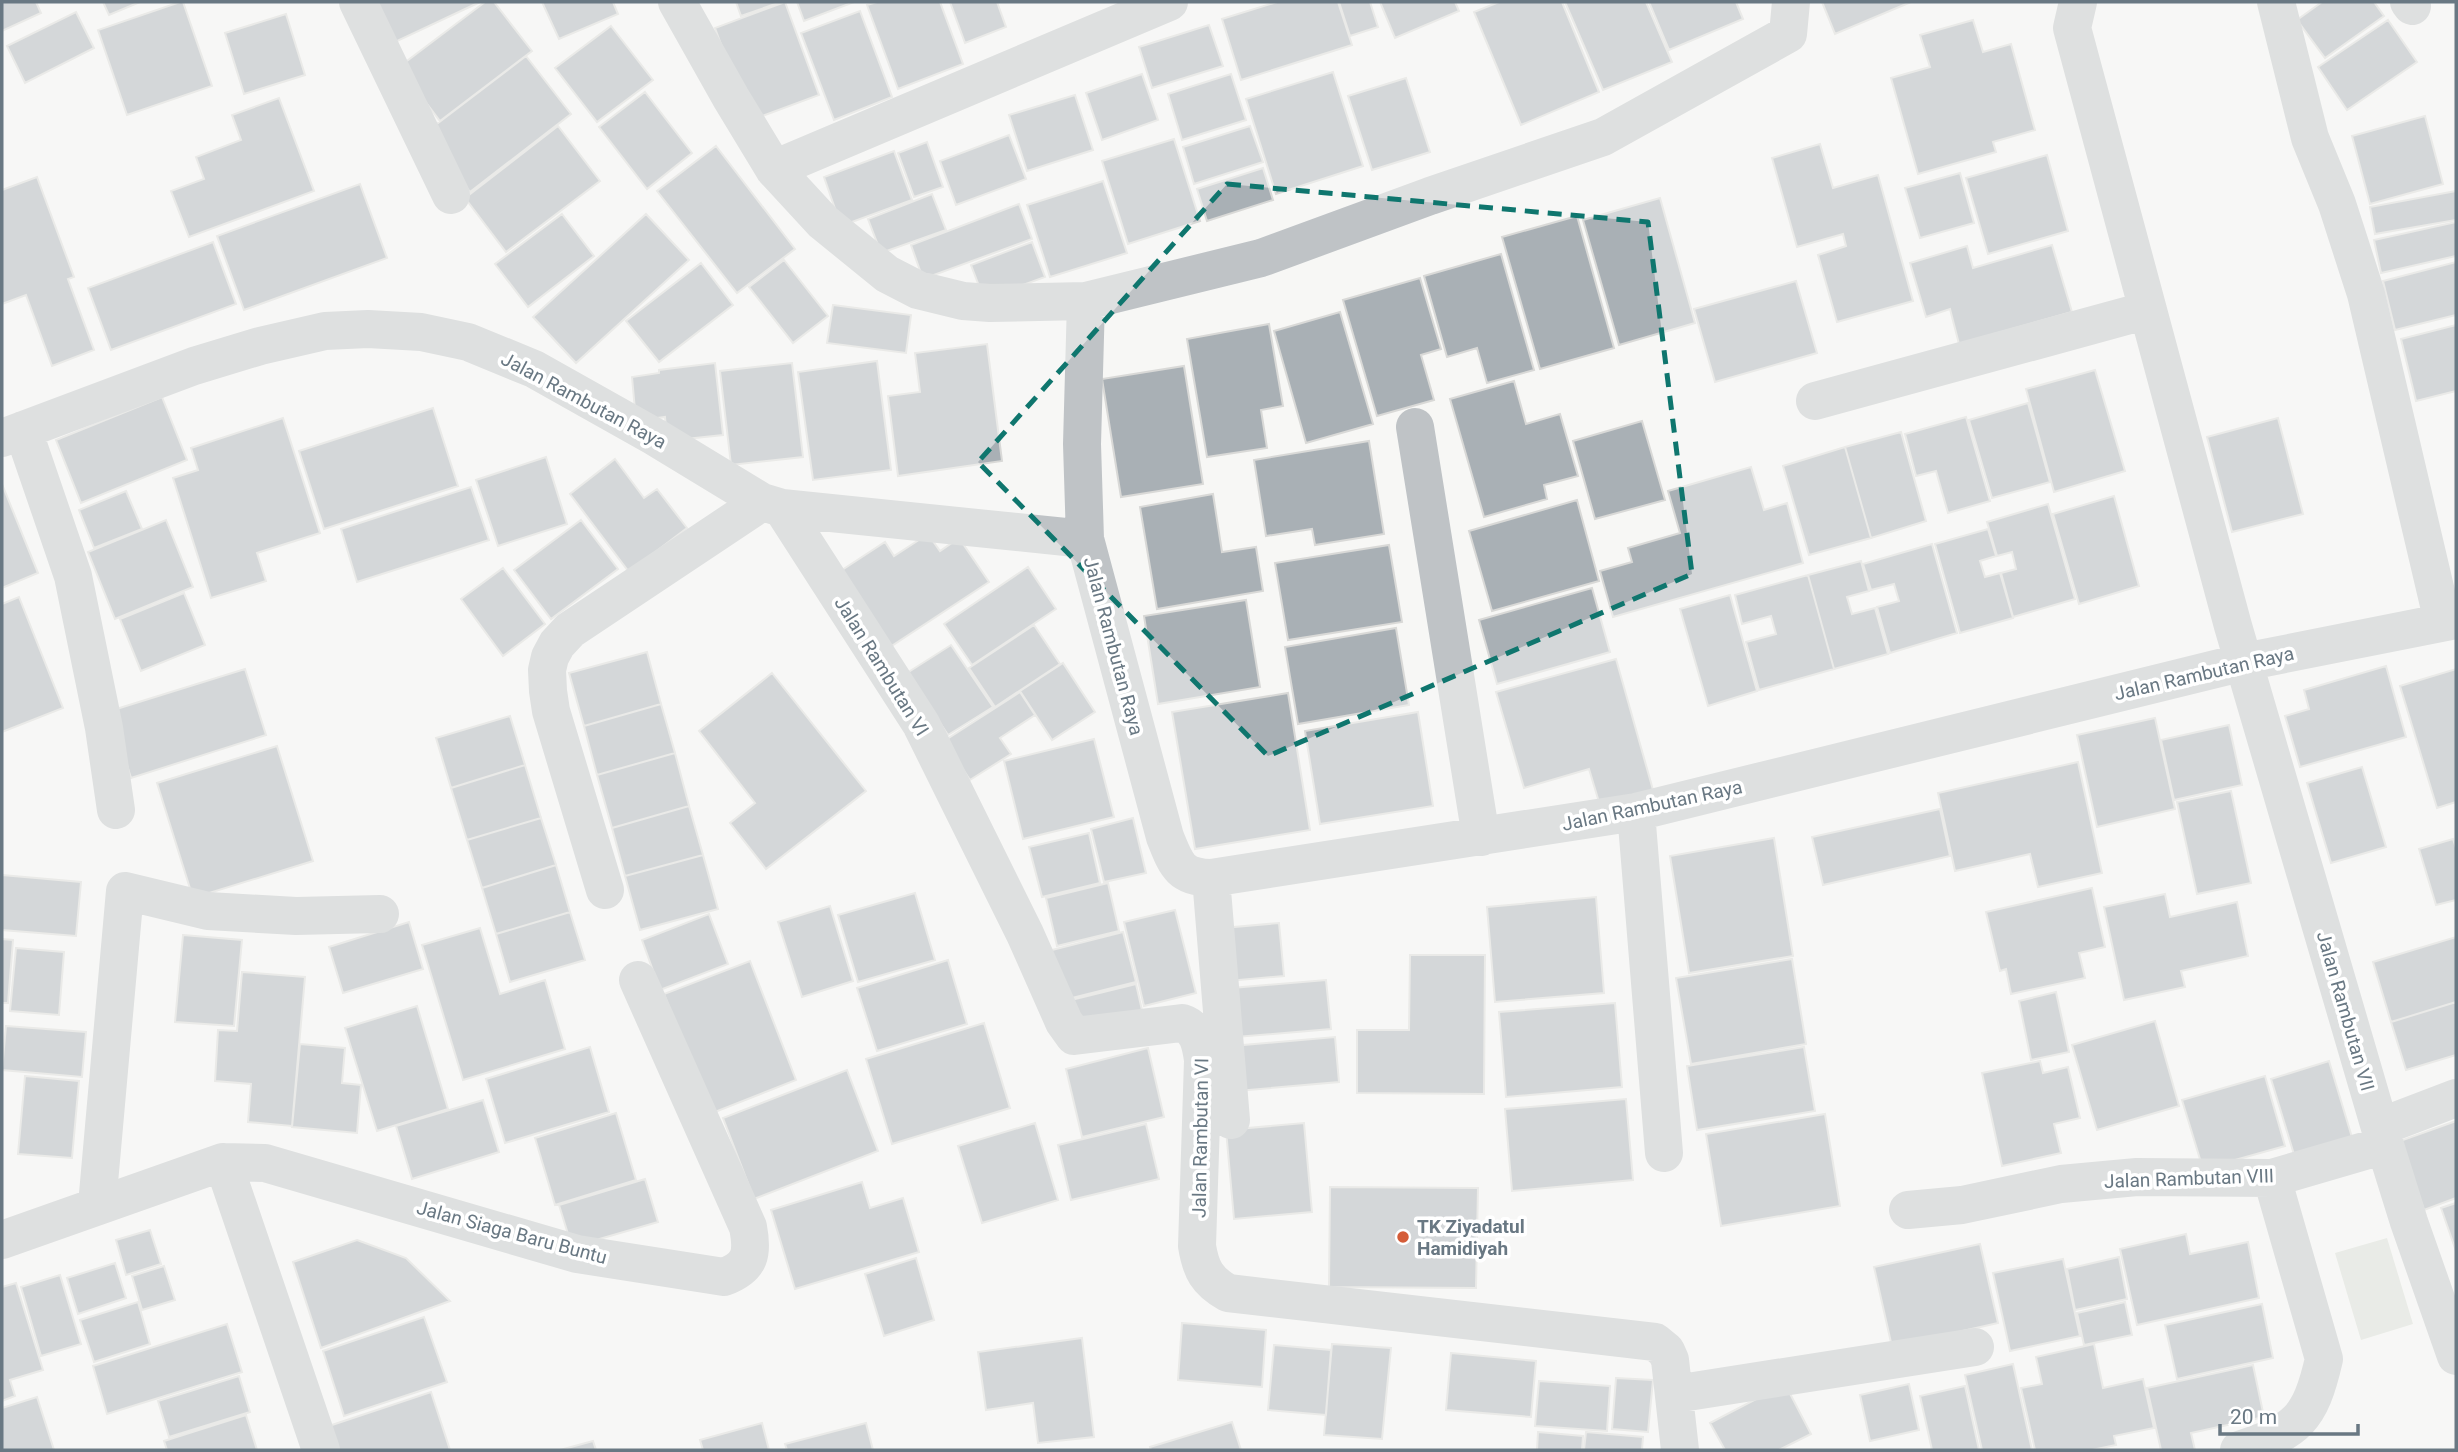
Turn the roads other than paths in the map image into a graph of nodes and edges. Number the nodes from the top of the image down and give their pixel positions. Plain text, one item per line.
1 (358, 2) edge
2 (677, 2) edge
3 (1169, 2) edge
4 (1791, 2) edge
5 (2078, 2) edge
6 (2276, 2) edge
7 (774, 169) junction
8 (451, 195) dead end
9 (1086, 301) junction
10 (2148, 310) junction
11 (1815, 401) dead end
12 (1415, 426) dead end
13 (12, 434) edge
14 (772, 505) junction
15 (1085, 539) junction
16 (2450, 621) edge
17 (2244, 662) junction
18 (116, 810) dead end
19 (1636, 812) junction
20 (1481, 837) junction
21 (1211, 878) junction
22 (605, 890) dead end
23 (380, 914) dead end
24 (638, 980) dead end
25 (2456, 1098) edge
26 (1231, 1120) dead end
27 (2382, 1136) junction
28 (1664, 1153) dead end
29 (223, 1162) junction
30 (2272, 1178) junction
31 (97, 1205) junction
32 (1908, 1210) dead end
33 (2, 1240) edge
34 (1975, 1347) dead end
35 (2456, 1356) edge
36 (1675, 1394) junction
37 (321, 1450) edge
38 (1680, 1450) edge
39 (2239, 1450) edge

1 - 8 street
2 - 7 street
3 - 7 street
4 - 9 street
5 - 10 street, Jalan Rambutan VII
6 - 16 street
7 - 9 street
9 - 15 street, Jalan Rambutan Raya
10 - 11 street
10 - 17 street, Jalan Rambutan VII
12 - 20 street
13 - 14 street, Jalan Rambutan Raya
13 - 18 street
14 - 15 street, Jalan Rambutan Raya
14 - 22 street
14 - 36 street, Jalan Rambutan VI
15 - 21 street, Jalan Rambutan Raya
16 - 17 street, Jalan Rambutan Raya
17 - 19 street, Jalan Rambutan Raya
17 - 27 street, Jalan Rambutan VII
19 - 20 street, Jalan Rambutan Raya
19 - 28 street
20 - 21 street, Jalan Rambutan Raya
21 - 26 street
23 - 31 street
24 - 29 street, Jalan Siaga Baru Buntu
25 - 27 street, Jalan Rambutan VIII
27 - 30 street, Jalan Rambutan VIII
27 - 35 street, Jalan Rambutan VII
29 - 31 street
29 - 37 street
30 - 32 street, Jalan Rambutan VIII
30 - 39 street
31 - 33 street
34 - 36 street
36 - 38 street, Jalan Rambutan VI

